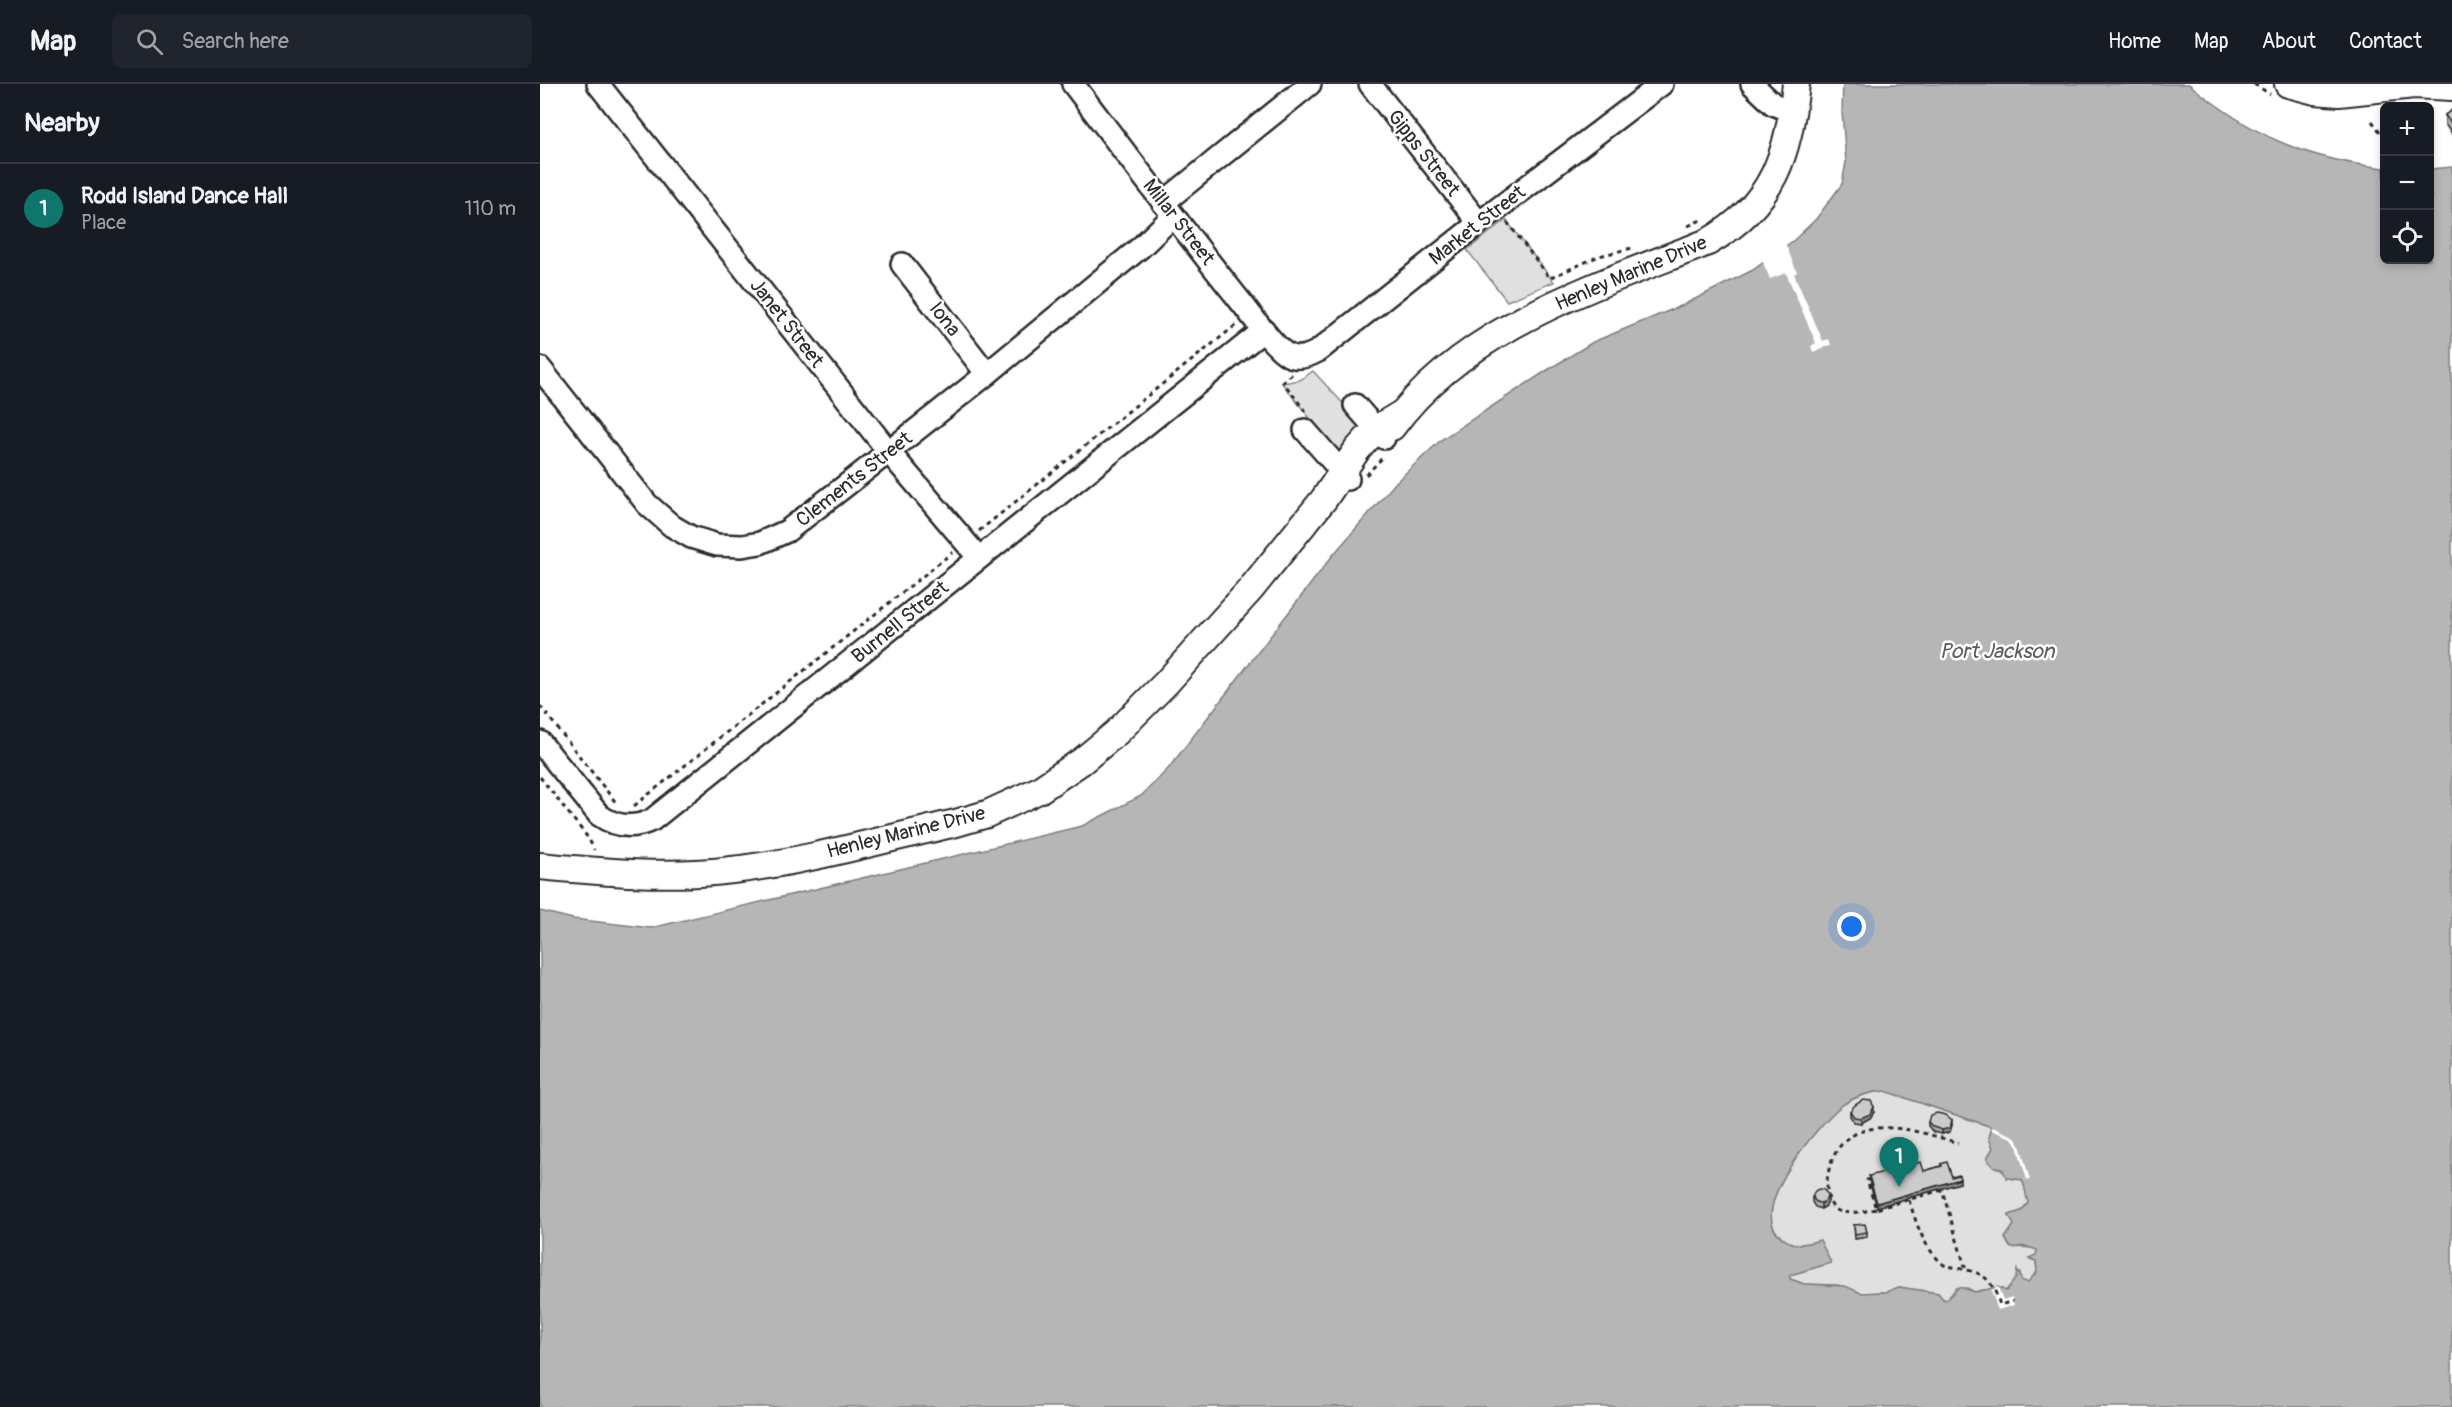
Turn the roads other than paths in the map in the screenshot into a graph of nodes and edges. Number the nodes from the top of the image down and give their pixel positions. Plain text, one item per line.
1 (598, 84) edge
2 (1073, 84) edge
3 (1310, 84) edge
4 (1370, 84) edge
5 (1662, 84) edge
6 (1752, 84) edge
7 (1796, 84) edge
8 (2452, 87) edge
9 (2278, 88) edge
10 (2315, 88) edge
11 (1792, 112) junction
12 (1168, 209) junction
13 (1479, 223) junction
14 (902, 264) dead end
15 (1264, 330) junction
16 (1289, 356) joint
17 (540, 368) edge
18 (987, 374) junction
19 (1355, 405) dead end
20 (1305, 430) dead end
21 (1380, 434) junction
22 (889, 452) junction
23 (1345, 475) junction
24 (972, 550) junction
25 (540, 742) edge
26 (540, 866) edge

1 - 22 street, Janet Street
2 - 12 street, Millar Street
3 - 12 street, Clements Street
4 - 13 street, Gipps Street
5 - 13 street, Market Street
6 - 11 street
7 - 11 main road, Henley Marine Drive
8 - 10 main road
9 - 10 main road
11 - 21 main road, Henley Marine Drive
12 - 15 street, Millar Street
12 - 18 street, Clements Street
13 - 16 street, Market Street
14 - 18 street, Iona
15 - 16 street, Millar Street
15 - 24 street, Burnell Street
17 - 22 street, Clements Street
18 - 22 street, Clements Street
19 - 21 street
20 - 23 street
21 - 23 main road, Henley Marine Drive
22 - 24 street, Janet Street
23 - 26 main road, Henley Marine Drive
24 - 25 street, Burnell Street

